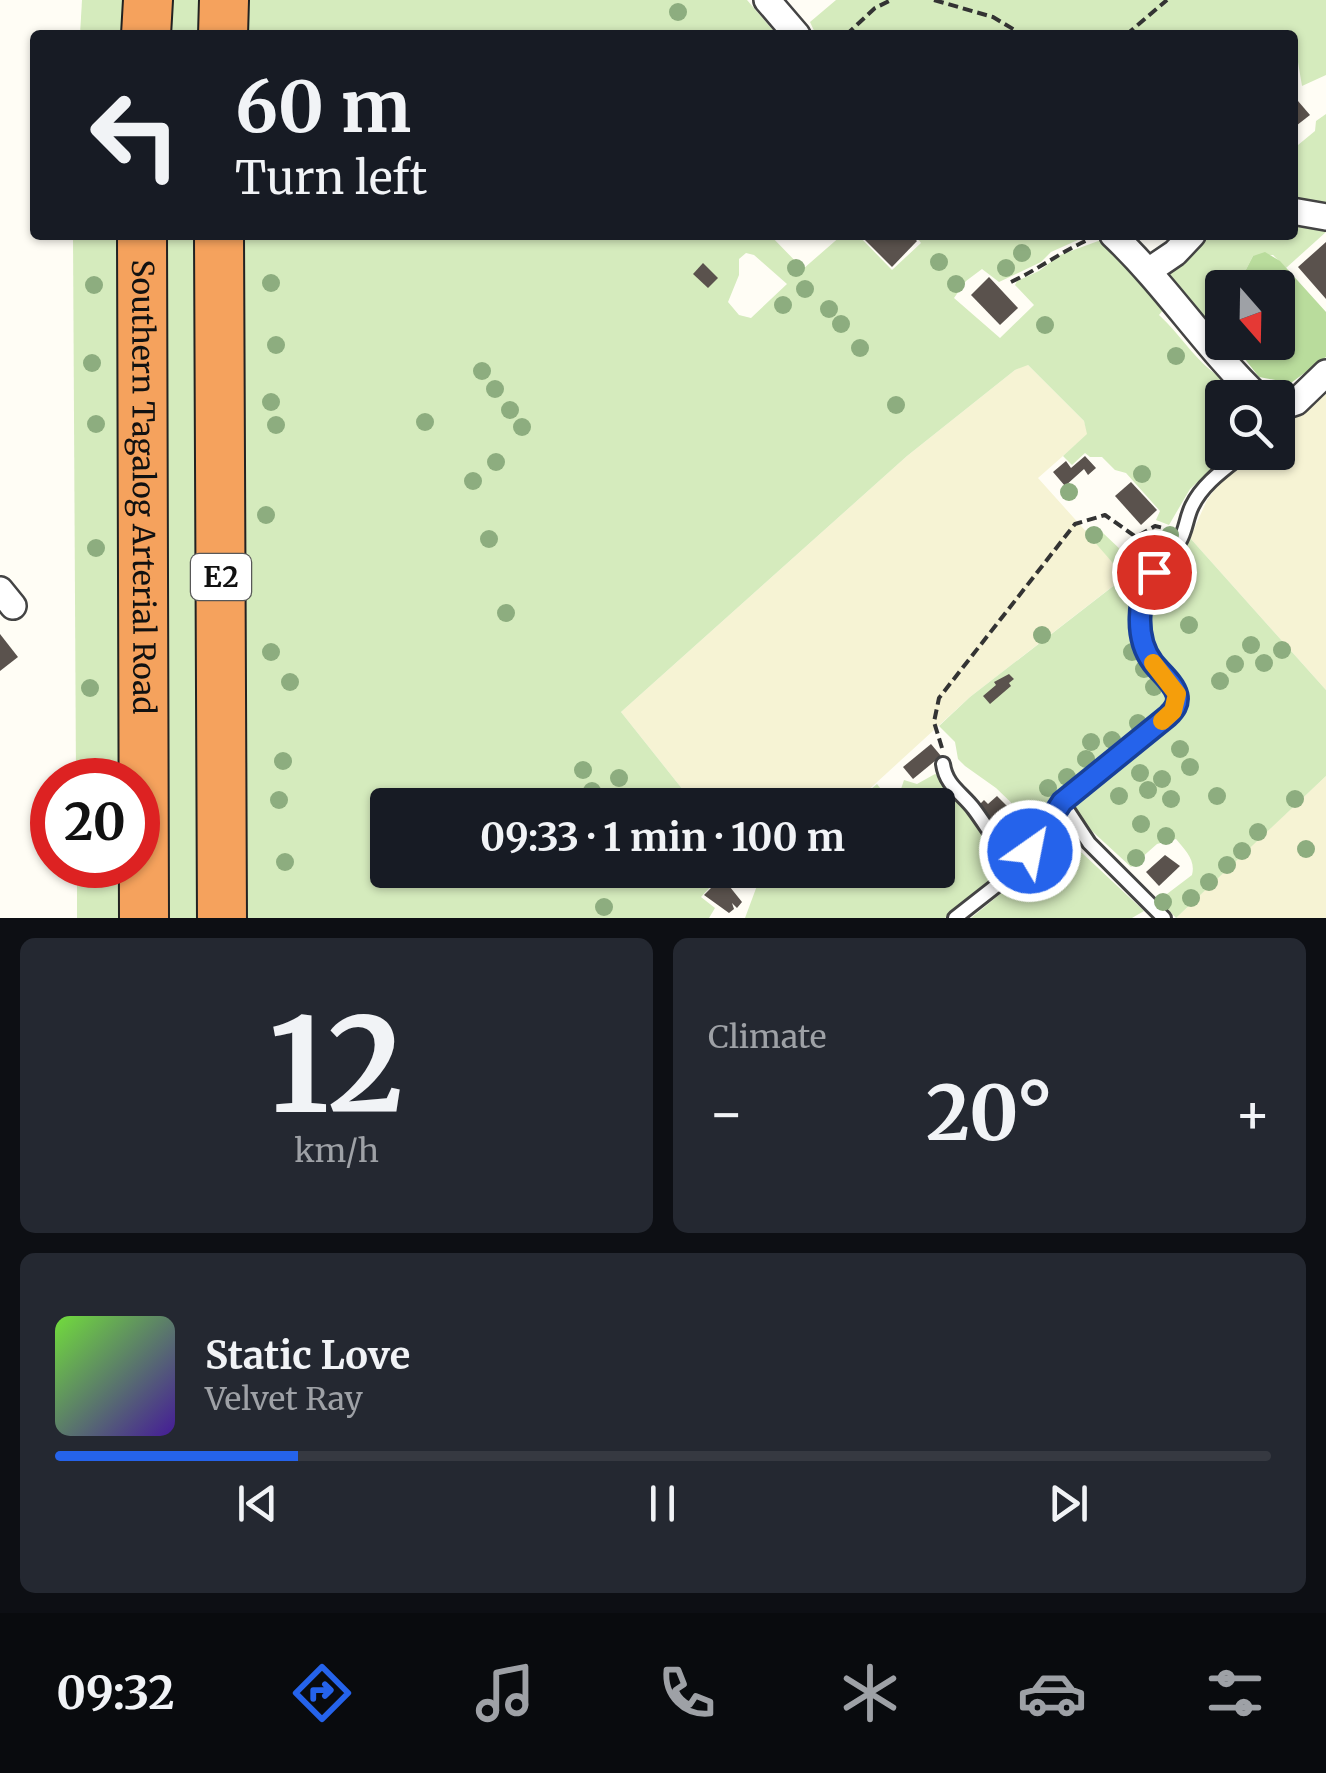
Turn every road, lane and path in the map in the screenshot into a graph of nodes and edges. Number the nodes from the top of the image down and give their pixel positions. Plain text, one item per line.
1 (148, 0) edge
2 (224, 0) edge
3 (767, 0) edge
4 (891, 0) edge
5 (934, 0) edge
6 (949, 0) edge
7 (1168, 0) edge
8 (955, 6) junction
9 (146, 30) edge
10 (223, 30) edge
11 (793, 30) edge
12 (851, 30) edge
13 (1015, 30) edge
14 (1132, 30) edge
15 (1298, 212) edge
16 (1326, 217) edge
17 (142, 240) edge
18 (219, 240) edge
19 (1087, 240) edge
20 (1118, 240) edge
21 (1187, 240) edge
22 (1150, 270) junction
23 (1011, 282) dead end
24 (1326, 374) edge
25 (1243, 380) edge
26 (1295, 402) edge
27 (1226, 470) edge
28 (1184, 532) junction
29 (944, 764) joint
30 (1062, 802) junction
31 (1018, 865) junction
32 (144, 918) edge
33 (222, 918) edge
34 (955, 918) edge
35 (1164, 918) edge

1 - 9 highway
2 - 10 highway
3 - 11 street
4 - 12 path
5 - 8 path
6 - 8 path
7 - 14 path
8 - 13 path
15 - 16 street
17 - 32 highway, Southern Tagalog Arterial Road
18 - 33 highway, E2
19 - 23 path
20 - 22 street
21 - 22 street
22 - 25 street
24 - 26 street
27 - 28 lane
28 - 29 path
28 - 30 lane
29 - 31 lane
30 - 31 lane
30 - 35 lane
31 - 34 lane

